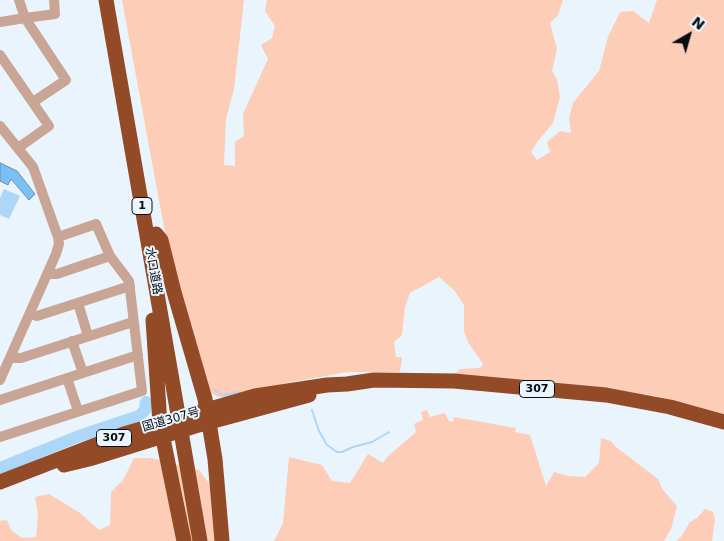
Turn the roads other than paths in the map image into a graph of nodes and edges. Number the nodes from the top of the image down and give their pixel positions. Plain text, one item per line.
1 (18, 0) edge
2 (54, 0) edge
3 (106, 0) edge
4 (116, 0) edge
5 (24, 18) junction
6 (0, 22) edge
7 (0, 55) edge
8 (33, 102) junction
9 (0, 126) edge
10 (18, 148) junction
11 (58, 237) junction
12 (152, 239) junction
13 (110, 256) junction
14 (48, 274) junction
15 (130, 286) junction
16 (78, 303) junction
17 (30, 314) junction
18 (133, 322) junction
19 (88, 336) junction
20 (72, 341) junction
21 (138, 355) junction
22 (10, 358) junction
23 (83, 373) junction
24 (67, 378) junction
25 (0, 380) edge
26 (347, 384) junction
27 (202, 388) junction
28 (0, 400) edge
29 (228, 404) junction
30 (78, 411) junction
31 (208, 416) junction
32 (724, 422) edge
33 (161, 430) junction
34 (0, 437) edge
35 (187, 437) junction
36 (0, 482) edge
37 (184, 541) edge
38 (200, 541) edge
39 (209, 541) edge
40 (222, 541) edge

1 - 5 street
2 - 5 street
3 - 12 highway, 水口道路 / 1
4 - 12 highway, 水口道路 / 1
5 - 6 street
5 - 8 street
7 - 8 street
8 - 10 street
9 - 10 street
10 - 11 street
11 - 13 street
11 - 14 street
12 - 27 highway, 1
12 - 33 highway, 1
12 - 35 highway, 水口道路 / 1
13 - 14 street
13 - 15 street
14 - 17 street
15 - 16 street
15 - 18 street
16 - 17 street
16 - 19 street
17 - 22 street
18 - 19 street
18 - 21 street
19 - 20 street
20 - 22 street
20 - 23 street
21 - 23 street
21 - 30 street
22 - 25 street
23 - 24 street
24 - 28 street
24 - 30 street
26 - 29 highway, 307
26 - 31 highway, 307
26 - 32 highway, 307
27 - 29 highway
27 - 31 highway, 1
29 - 31 highway, 307
30 - 34 street
31 - 33 highway, 国道307号 / 307
31 - 40 highway, 1
33 - 36 highway, 国道307号 / 307
33 - 37 highway, 1
35 - 38 highway, 水口道路 / 1
35 - 39 highway, 水口道路 / 1

